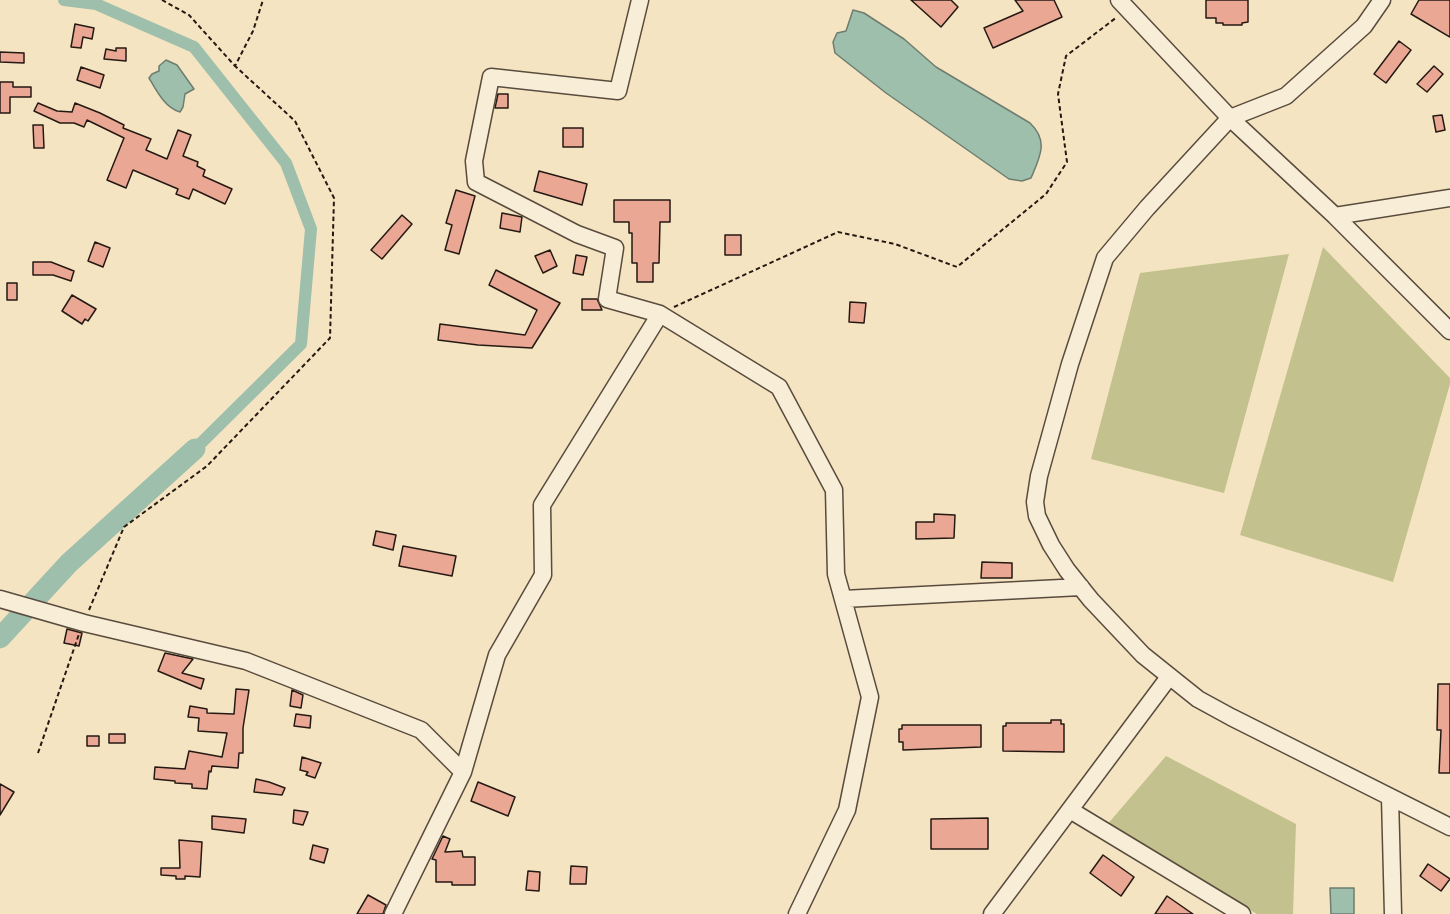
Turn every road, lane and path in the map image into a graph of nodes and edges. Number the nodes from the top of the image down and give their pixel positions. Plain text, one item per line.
1 (162, 0) edge
2 (263, 0) edge
3 (640, 0) edge
4 (1382, 0) edge
5 (1124, 5) edge
6 (235, 66) junction
7 (1230, 118) junction
8 (1450, 198) edge
9 (1335, 216) junction
10 (660, 314) junction
11 (1450, 331) edge
12 (1081, 587) junction
13 (0, 599) edge
14 (843, 599) junction
15 (84, 623) junction
16 (1168, 677) junction
17 (38, 753) dead end
18 (463, 772) junction
19 (1390, 797) junction
20 (1070, 810) junction
21 (1450, 827) edge
22 (393, 914) edge
23 (797, 914) edge
24 (992, 914) edge
25 (1242, 914) edge
26 (1393, 914) edge

1 - 6 path
2 - 6 path
3 - 10 street
4 - 7 street
5 - 7 street
5 - 10 path
6 - 15 path
7 - 9 street
7 - 12 street
8 - 9 street
9 - 11 street
10 - 14 street
10 - 18 street
12 - 14 street
12 - 16 street
13 - 15 street
14 - 23 street
15 - 17 path
15 - 18 street
16 - 19 street
16 - 20 street
18 - 22 street
19 - 21 street
19 - 26 street
20 - 24 street
20 - 25 street

